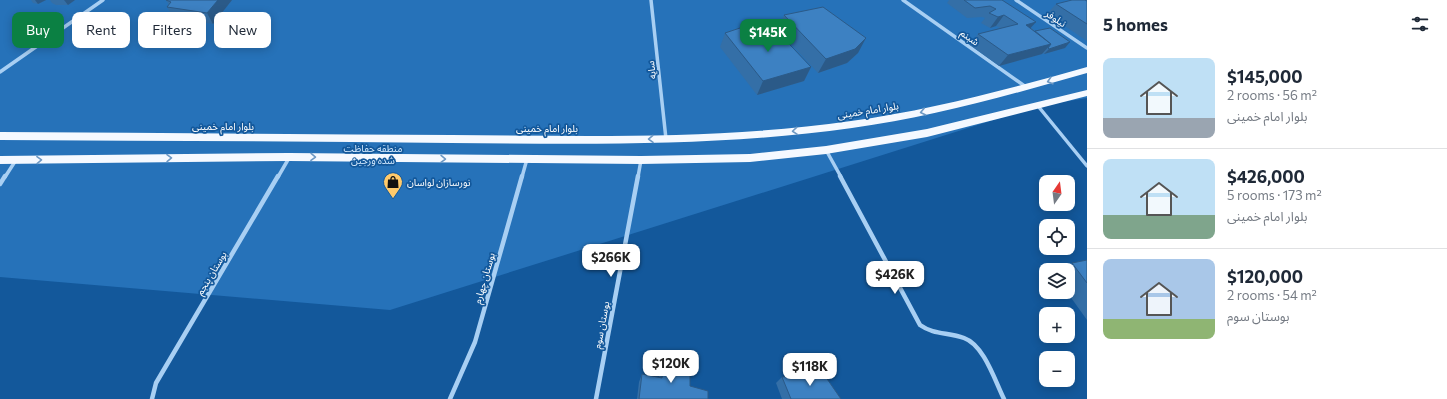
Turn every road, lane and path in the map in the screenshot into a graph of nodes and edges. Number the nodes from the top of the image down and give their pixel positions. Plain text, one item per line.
1 (103, 0) edge
2 (651, 0) edge
3 (903, 0) edge
4 (1016, 0) edge
5 (1087, 48) edge
6 (1087, 70) edge
7 (0, 72) edge
8 (1027, 87) junction
9 (1087, 93) edge
10 (1038, 106) junction
11 (0, 136) edge
12 (666, 139) junction
13 (826, 150) junction
14 (289, 157) junction
15 (0, 160) edge
16 (17, 160) junction
17 (528, 160) junction
18 (642, 160) junction
19 (1087, 166) edge
20 (0, 184) edge
21 (152, 399) edge
22 (450, 399) edge
23 (596, 399) edge
24 (1004, 399) edge

1 - 7 street
2 - 12 street, سایه
3 - 8 street, شبنم
4 - 5 street, نیلوفر
6 -> 8 main road, بلوار امام خمینی
8 -> 12 main road, بلوار امام خمینی
9 - 10 main road
10 - 13 main road
10 - 19 street
12 -> 11 main road, بلوار امام خمینی
13 - 18 main road
13 - 24 street
16 -> 14 main road
14 -> 17 main road
14 - 21 street, بوستان پنجم
15 - 16 main road
16 - 20 street
17 - 18 main road
17 - 22 street, بوستان چهارم
18 - 23 street, بوستان سوم

